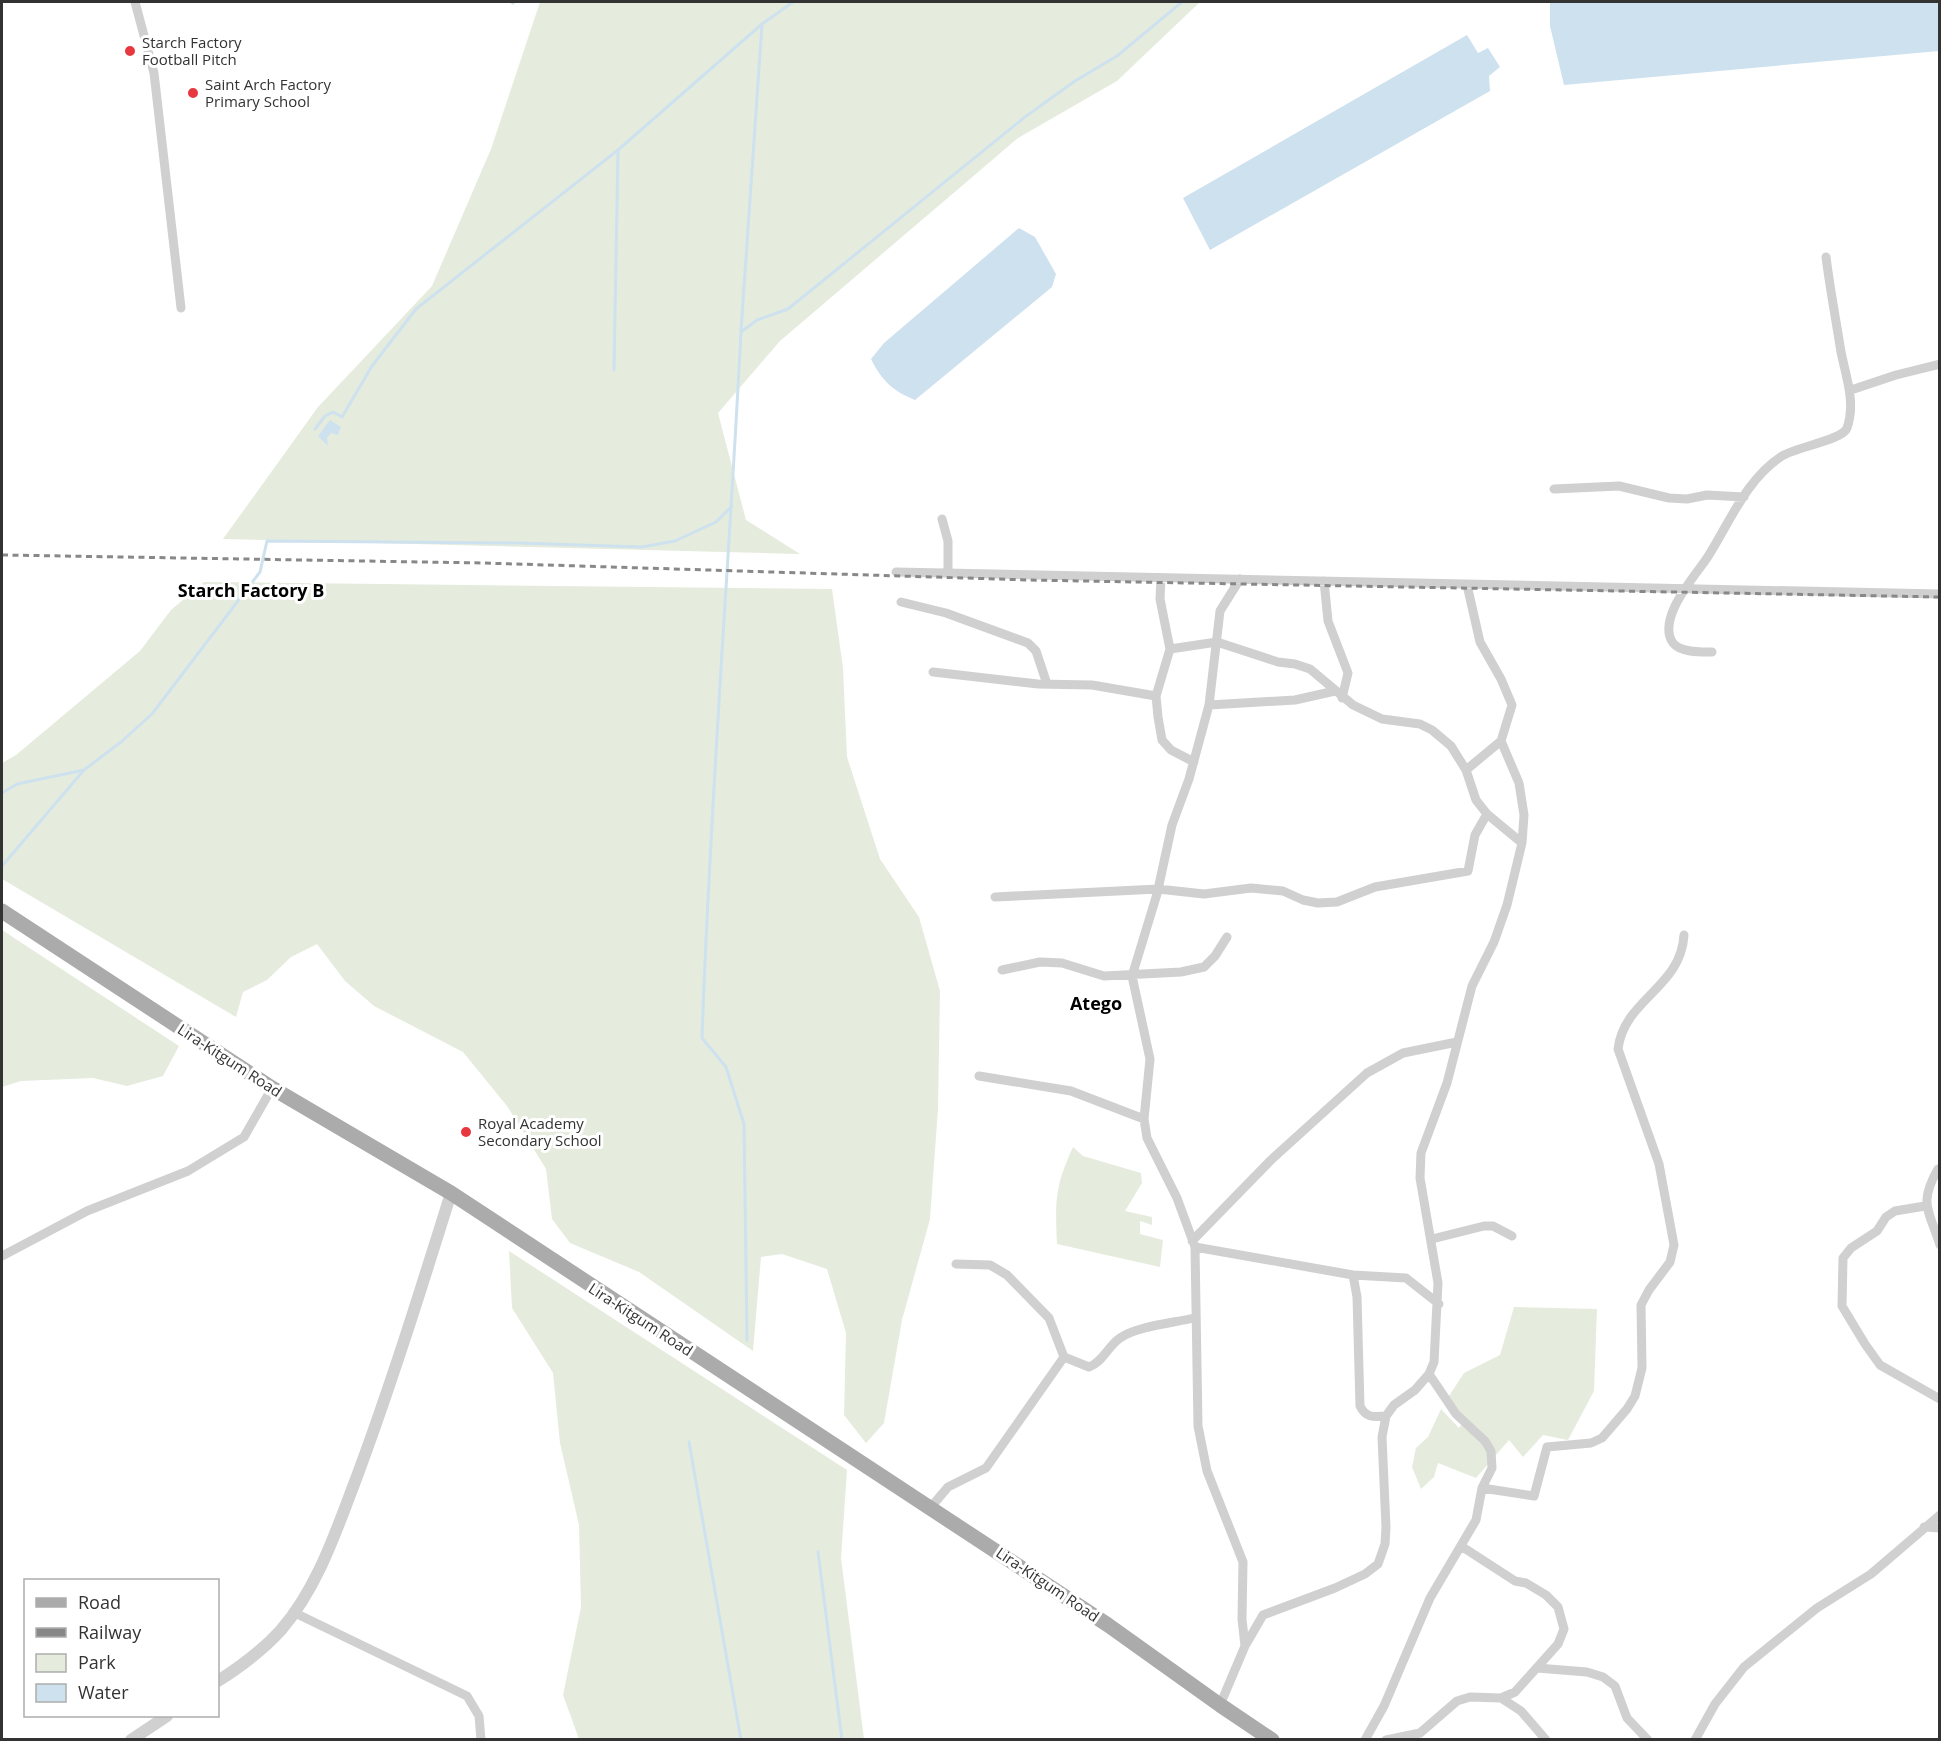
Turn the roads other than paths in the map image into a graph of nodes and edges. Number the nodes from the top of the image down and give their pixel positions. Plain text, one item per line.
1 (135, 2) edge
2 (1826, 257) dead end
3 (181, 308) dead end
4 (1940, 364) edge
5 (1851, 390) junction
6 (1554, 489) dead end
7 (1744, 497) junction
8 (942, 519) dead end
9 (896, 573) dead end
10 (948, 573) junction
11 (1161, 578) junction
12 (1240, 579) junction
13 (1324, 581) junction
14 (1467, 585) junction
15 (1683, 588) junction
16 (1940, 594) edge
17 (901, 602) dead end
18 (1217, 642) junction
19 (1170, 649) junction
20 (1713, 652) dead end
21 (933, 672) dead end
22 (1047, 684) junction
23 (1338, 694) junction
24 (1156, 696) junction
25 (1209, 705) junction
26 (1502, 741) junction
27 (1194, 762) junction
28 (1466, 770) junction
29 (1487, 814) junction
30 (1522, 843) junction
31 (1158, 889) junction
32 (994, 897) dead end
33 (2, 910) edge
34 (1684, 935) dead end
35 (1227, 937) dead end
36 (1002, 970) dead end
37 (1132, 976) junction
38 (1457, 1041) junction
39 (980, 1076) dead end
40 (272, 1088) junction
41 (1144, 1119) junction
42 (1938, 1169) edge
43 (451, 1193) junction
44 (1925, 1206) junction
45 (1512, 1236) dead end
46 (1432, 1239) junction
47 (1193, 1244) junction
48 (1940, 1245) edge
49 (2, 1256) edge
50 (956, 1264) dead end
51 (1353, 1275) junction
52 (1439, 1304) junction
53 (1194, 1318) junction
54 (1064, 1356) junction
55 (1429, 1374) junction
56 (1940, 1399) edge
57 (1386, 1416) junction
58 (1482, 1488) junction
59 (931, 1507) junction
60 (1940, 1515) edge
61 (1924, 1527) junction
62 (1940, 1528) edge
63 (1461, 1546) junction
64 (293, 1612) junction
65 (1245, 1646) junction
66 (1537, 1668) junction
67 (219, 1681) edge
68 (1501, 1698) junction
69 (1220, 1705) junction
70 (166, 1717) edge
71 (1418, 1736) edge
72 (131, 1740) edge
73 (481, 1740) edge
74 (1272, 1740) edge
75 (1365, 1740) edge
76 (1386, 1740) edge
77 (1546, 1740) edge
78 (1648, 1740) edge
79 (1695, 1740) edge

1 - 3 street
2 - 5 street
4 - 5 street
5 - 7 street
6 - 7 street
7 - 15 street
8 - 10 street
9 - 10 street
10 - 11 street
11 - 12 street
11 - 19 street
12 - 13 street
12 - 18 street
13 - 14 street
13 - 23 street
14 - 15 street
14 - 26 street
15 - 16 street
15 - 20 street
17 - 22 street
18 - 19 street
18 - 23 street
18 - 25 street
19 - 24 street
21 - 22 street
22 - 24 street
23 - 25 street
23 - 28 street
24 - 27 street
25 - 27 street
26 - 28 street
26 - 30 street
27 - 31 street
28 - 29 street
29 - 30 street
29 - 31 street
30 - 38 street
31 - 32 street
31 - 37 street
33 - 40 main road, Lira-Kitgum Road
34 - 58 street
35 - 37 street
36 - 37 street
37 - 41 street
38 - 46 street
38 - 47 street
39 - 41 street
40 - 43 main road, Lira-Kitgum Road
40 - 49 street
41 - 47 street
42 - 44 street
43 - 59 main road, Lira-Kitgum Road
43 - 64 street
44 - 48 street
44 - 56 street
45 - 46 street
46 - 52 street
47 - 51 street
47 - 53 street
50 - 54 street
51 - 52 street
51 - 57 street
52 - 55 street
53 - 54 street
53 - 65 street
54 - 59 street
55 - 57 street
55 - 58 street
57 - 65 street
58 - 63 street
59 - 69 main road, Lira-Kitgum Road
60 - 61 street
61 - 62 street
61 - 79 street
63 - 66 street
63 - 75 street
64 - 67 street
64 - 73 street
65 - 69 street
66 - 68 street
66 - 78 street
68 - 71 street
68 - 77 street
69 - 74 main road, Lira-Kitgum Road
70 - 72 street
71 - 76 street

